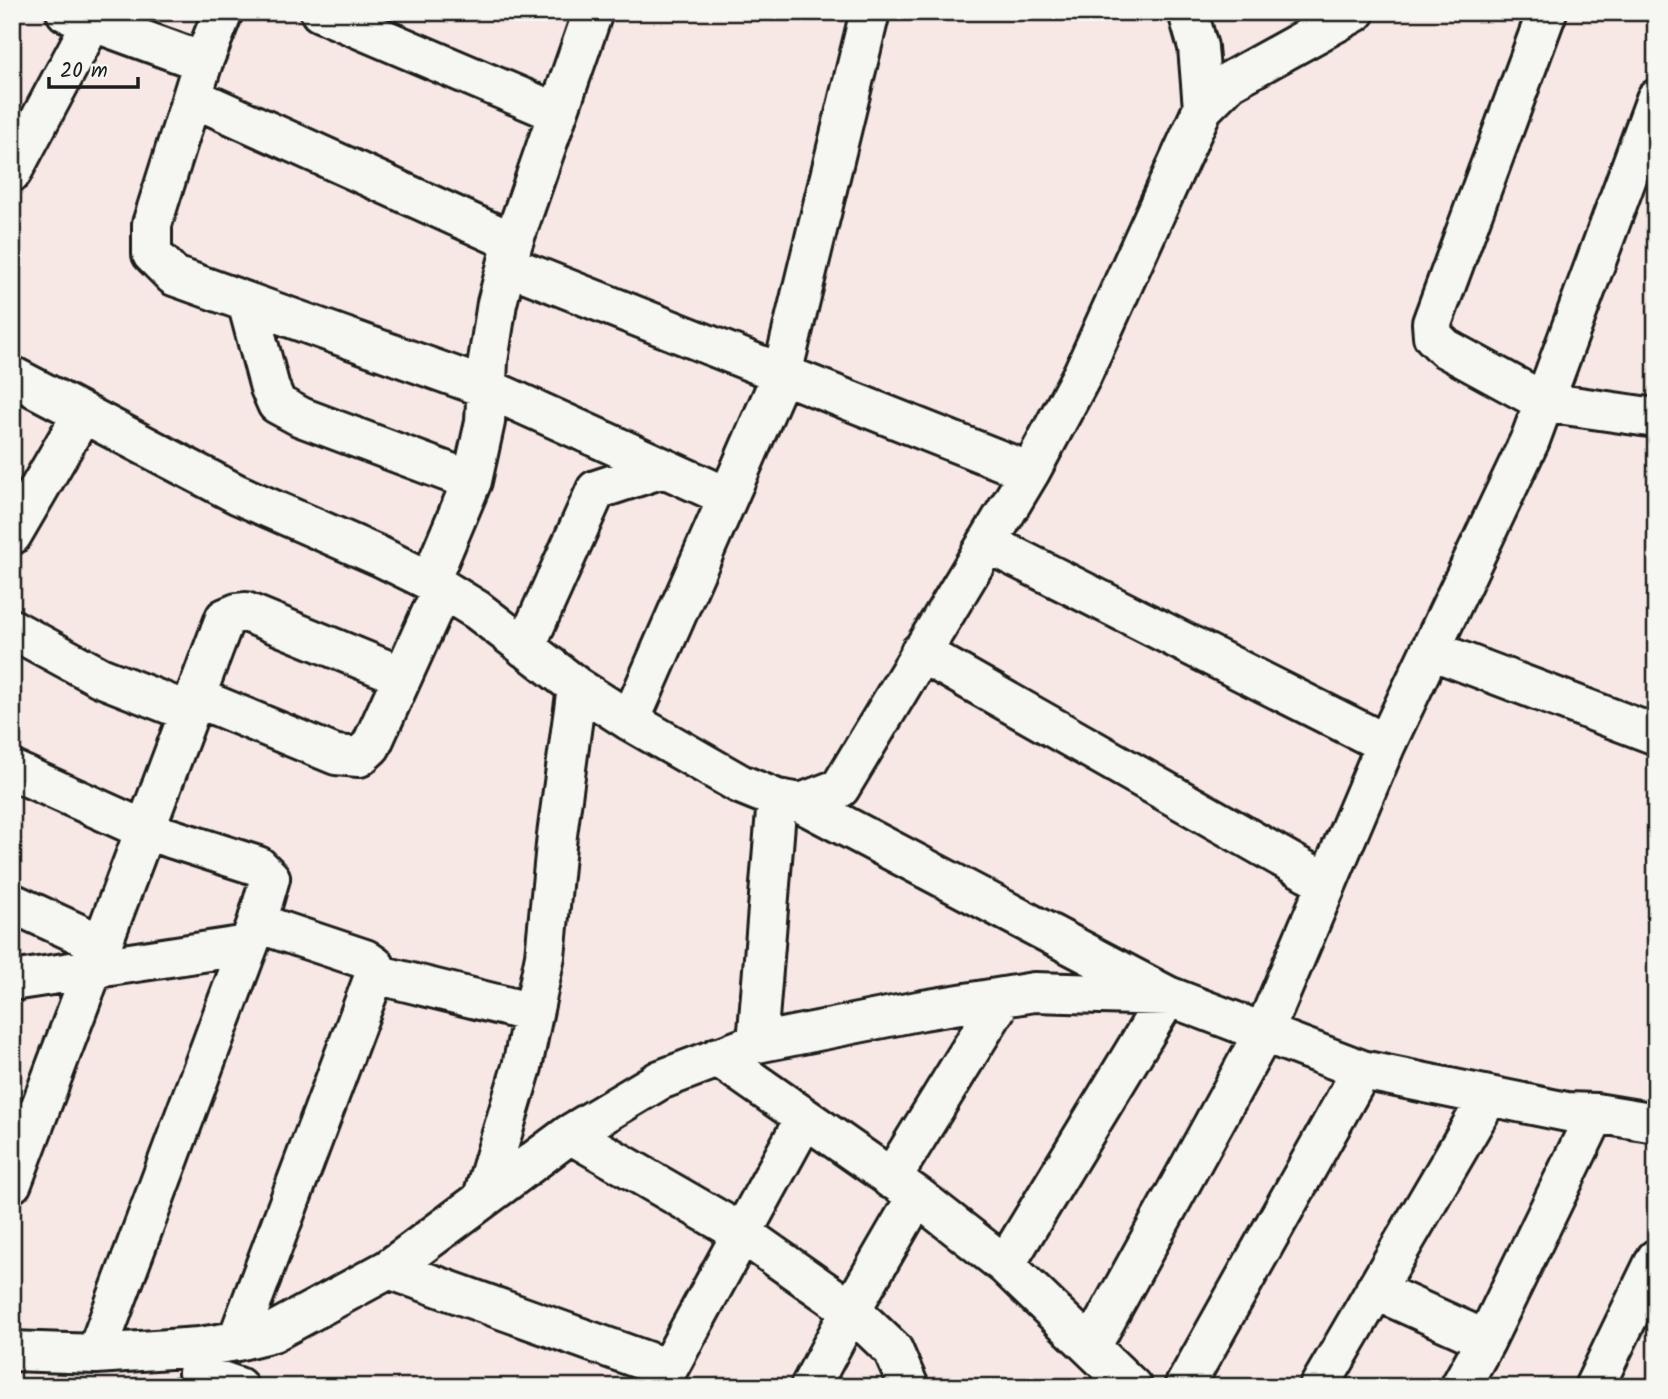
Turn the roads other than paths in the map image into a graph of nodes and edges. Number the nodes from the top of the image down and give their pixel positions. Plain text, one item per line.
1 (223, 12) edge
2 (320, 12) edge
3 (593, 12) edge
4 (870, 12) edge
5 (1188, 12) edge
6 (1356, 12) edge
7 (1547, 12) edge
8 (79, 17) edge
9 (198, 79) junction
10 (1656, 99) edge
11 (1203, 108) junction
12 (558, 113) junction
13 (12, 172) edge
14 (510, 253) junction
15 (247, 302) junction
16 (782, 374) junction
17 (12, 376) edge
18 (486, 388) junction
19 (1544, 402) junction
20 (83, 413) junction
21 (1656, 418) edge
22 (557, 421) junction
23 (663, 468) junction
24 (1030, 472) junction
25 (472, 481) junction
26 (596, 490) junction
27 (728, 497) junction
28 (12, 535) edge
29 (987, 543) junction
30 (436, 585) junction
31 (12, 629) edge
32 (525, 648) junction
33 (1431, 650) junction
34 (920, 652) junction
35 (402, 676) junction
36 (577, 687) junction
37 (192, 704) junction
38 (630, 721) junction
39 (1656, 735) edge
40 (1386, 744) junction
41 (12, 770) edge
42 (789, 801) junction
43 (145, 830) junction
44 (1327, 883) junction
45 (12, 903) edge
46 (253, 934) junction
47 (98, 957) junction
48 (375, 974) junction
49 (12, 981) edge
50 (1168, 996) junction
51 (1003, 997) junction
52 (533, 1013) junction
53 (1264, 1032) junction
54 (757, 1044) junction
55 (718, 1057) junction
56 (1362, 1070) junction
57 (1489, 1096) junction
58 (1596, 1113) junction
59 (805, 1118) junction
60 (1656, 1123) edge
61 (570, 1134) junction
62 (12, 1183) edge
63 (904, 1188) junction
64 (482, 1197) junction
65 (743, 1234) junction
66 (1656, 1259) edge
67 (1005, 1265) junction
68 (389, 1269) junction
69 (1375, 1290) junction
70 (851, 1310) junction
71 (1486, 1340) junction
72 (237, 1341) junction
73 (1091, 1347) junction
74 (12, 1351) edge
75 (96, 1354) junction
76 (196, 1369) edge
77 (664, 1378) edge
78 (238, 1387) edge
79 (810, 1387) edge
80 (909, 1387) edge
81 (1132, 1387) edge
82 (1184, 1387) edge
83 (1320, 1387) edge
84 (1460, 1387) edge
85 (1594, 1387) edge

1 - 9 street
2 - 12 street
3 - 12 street
4 - 16 street
5 - 11 street
6 - 11 street
7 - 19 street
8 - 9 street
8 - 13 street
9 - 14 street
9 - 15 street
10 - 19 street
11 - 24 street
12 - 14 street
14 - 16 street
14 - 18 street
15 - 18 street
15 - 25 street
16 - 24 street
16 - 27 street
17 - 20 street
18 - 22 street
18 - 25 street
19 - 21 street
19 - 33 street
20 - 28 street
20 - 30 street
22 - 23 street
22 - 26 street
23 - 26 street
23 - 27 street
24 - 29 street
25 - 30 street
26 - 32 street
27 - 38 street
29 - 34 street
29 - 40 street
30 - 32 street
30 - 35 street
31 - 37 street
32 - 36 street
33 - 39 street
33 - 40 street
34 - 42 street
34 - 44 street
35 - 37 street
35 - 37 street
36 - 38 street
36 - 52 street
37 - 43 street
38 - 42 street
40 - 44 street
41 - 43 street
42 - 50 street
42 - 54 street
43 - 46 street
43 - 47 street
44 - 53 street
45 - 47 street
46 - 47 street
46 - 48 street
46 - 75 street
47 - 49 street
47 - 62 street
48 - 52 street
48 - 72 street
50 - 51 street
50 - 53 street
50 - 67 street
51 - 54 street
51 - 63 street
52 - 64 street
53 - 56 street
53 - 73 street
54 - 55 street
55 - 59 street
55 - 61 street
56 - 57 street
56 - 82 street
57 - 58 street
57 - 69 street
58 - 60 street
58 - 71 street
59 - 63 street
59 - 65 street
61 - 64 street
61 - 65 street
63 - 67 street
63 - 70 street
64 - 68 street
65 - 70 street
65 - 77 street
66 - 85 street
67 - 73 street
68 - 72 street
68 - 77 street
69 - 71 street
69 - 83 street
70 - 79 street
70 - 80 street
71 - 84 street
72 - 76 street
73 - 81 street
74 - 75 street
75 - 76 street
76 - 78 street

